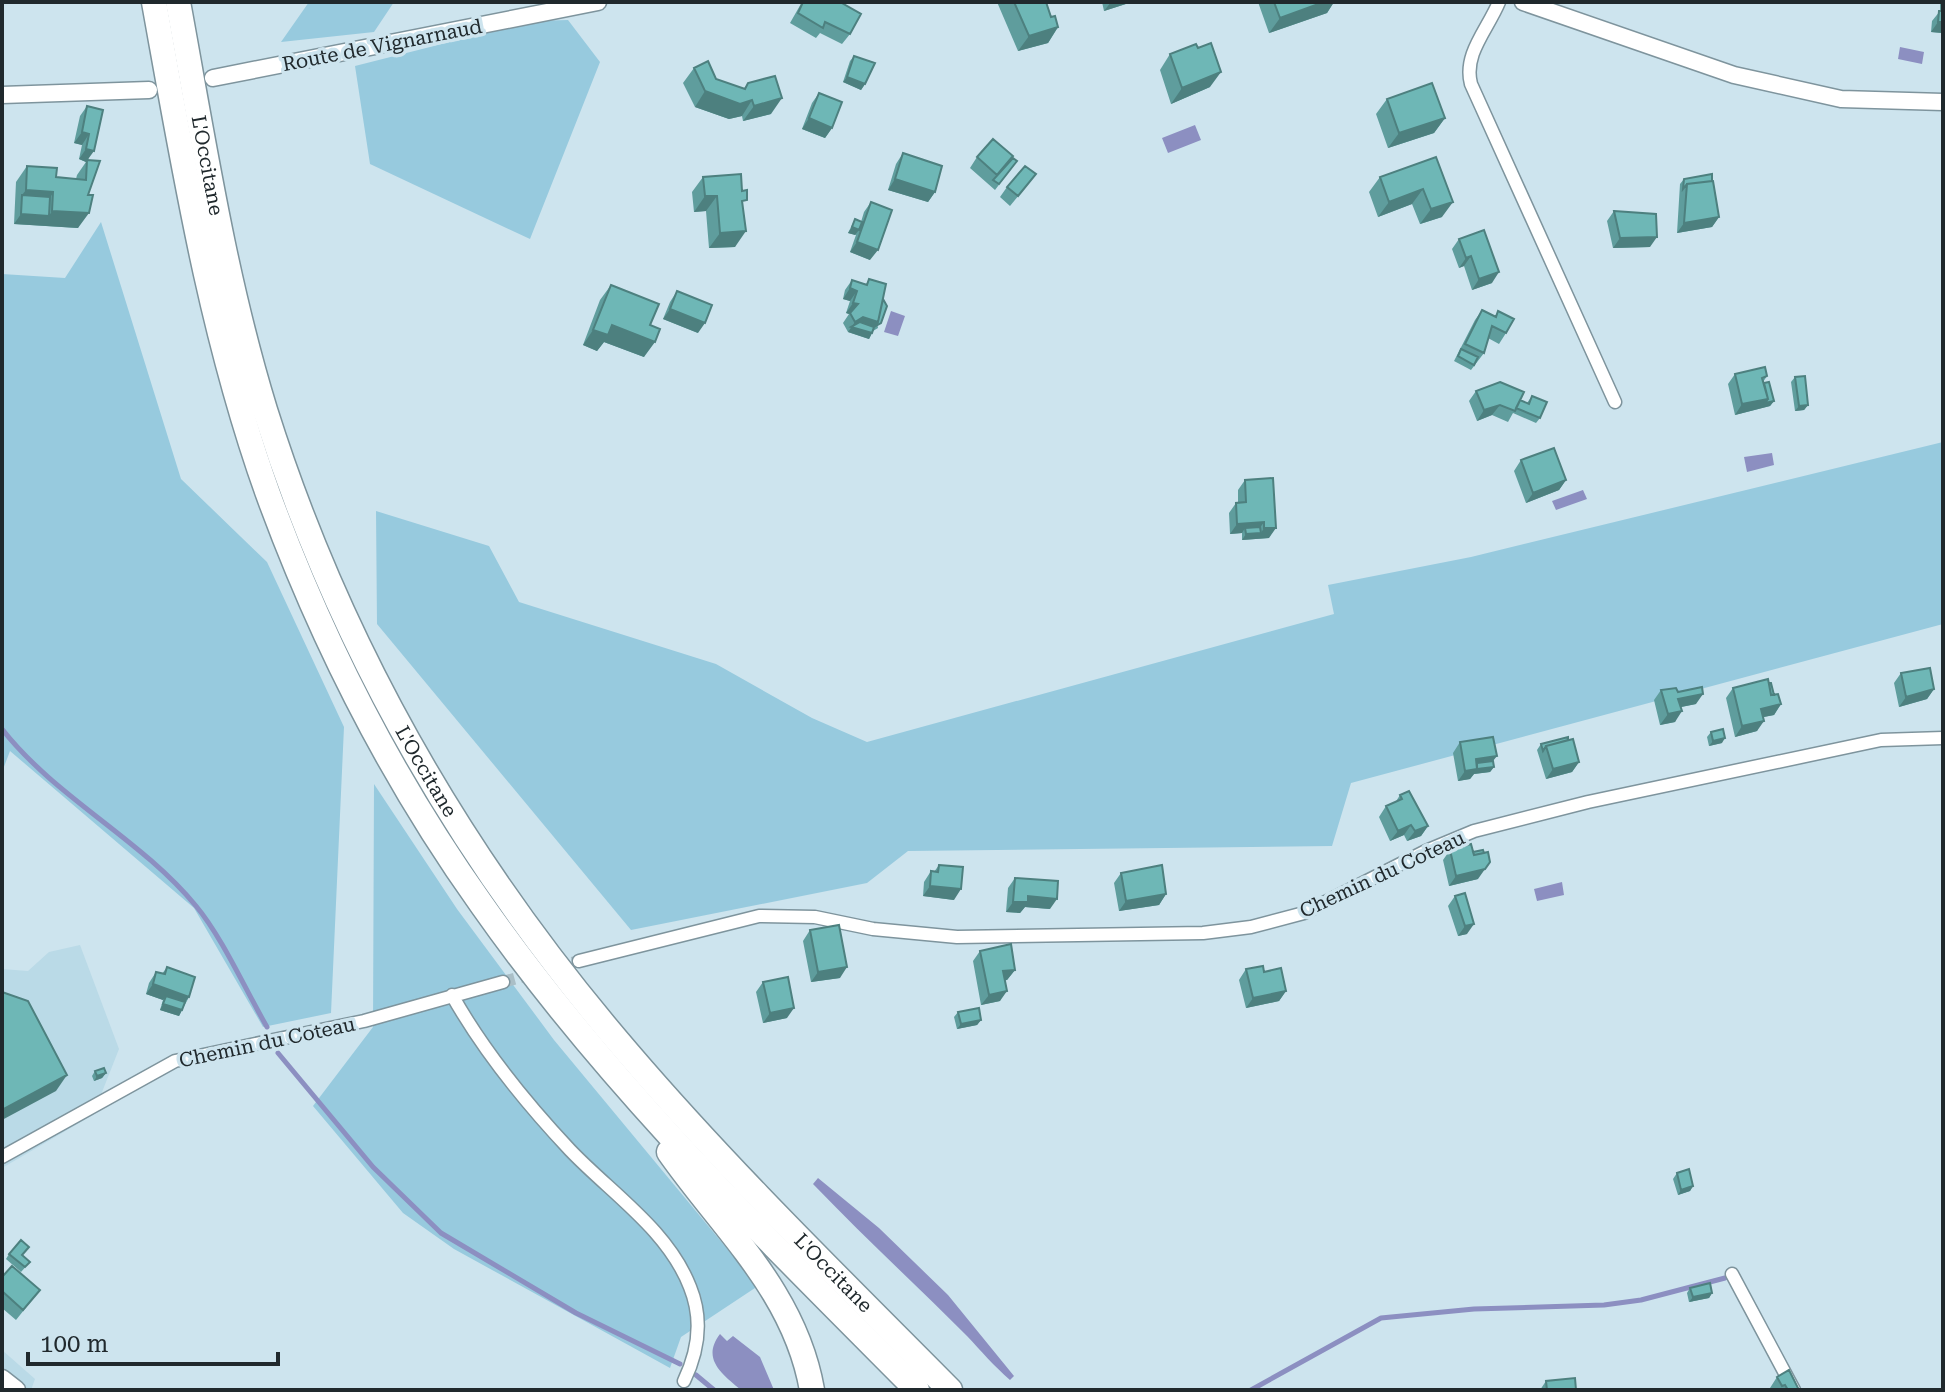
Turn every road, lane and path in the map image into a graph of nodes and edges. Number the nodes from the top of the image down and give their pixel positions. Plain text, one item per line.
1 (154, 2) edge
2 (178, 2) edge
3 (598, 2) edge
4 (1499, 2) edge
5 (1523, 2) edge
6 (213, 78) dead end
7 (149, 90) dead end
8 (2, 95) edge
9 (1943, 102) edge
10 (1615, 402) dead end
11 (1943, 738) edge
12 (579, 961) tunnel mouth
13 (503, 982) tunnel mouth
14 (452, 995) junction
15 (612, 1072) junction
16 (2, 1157) edge
17 (1732, 1274) dead end
18 (2, 1379) edge
19 (684, 1381) dead end
20 (16, 1390) edge
21 (812, 1390) edge
22 (917, 1390) edge
23 (950, 1390) edge
24 (1794, 1390) edge

1 - 15 highway, L'Occitane
2 - 23 highway, L'Occitane
3 - 6 street, Route de Vignarnaud
4 - 10 street
5 - 9 street
7 - 8 street
11 - 12 street, Chemin du Coteau
13 - 14 street, Chemin du Coteau
14 - 16 street, Chemin du Coteau
14 - 19 street
15 - 21 highway
15 - 22 highway, L'Occitane
17 - 24 street
18 - 20 main road

